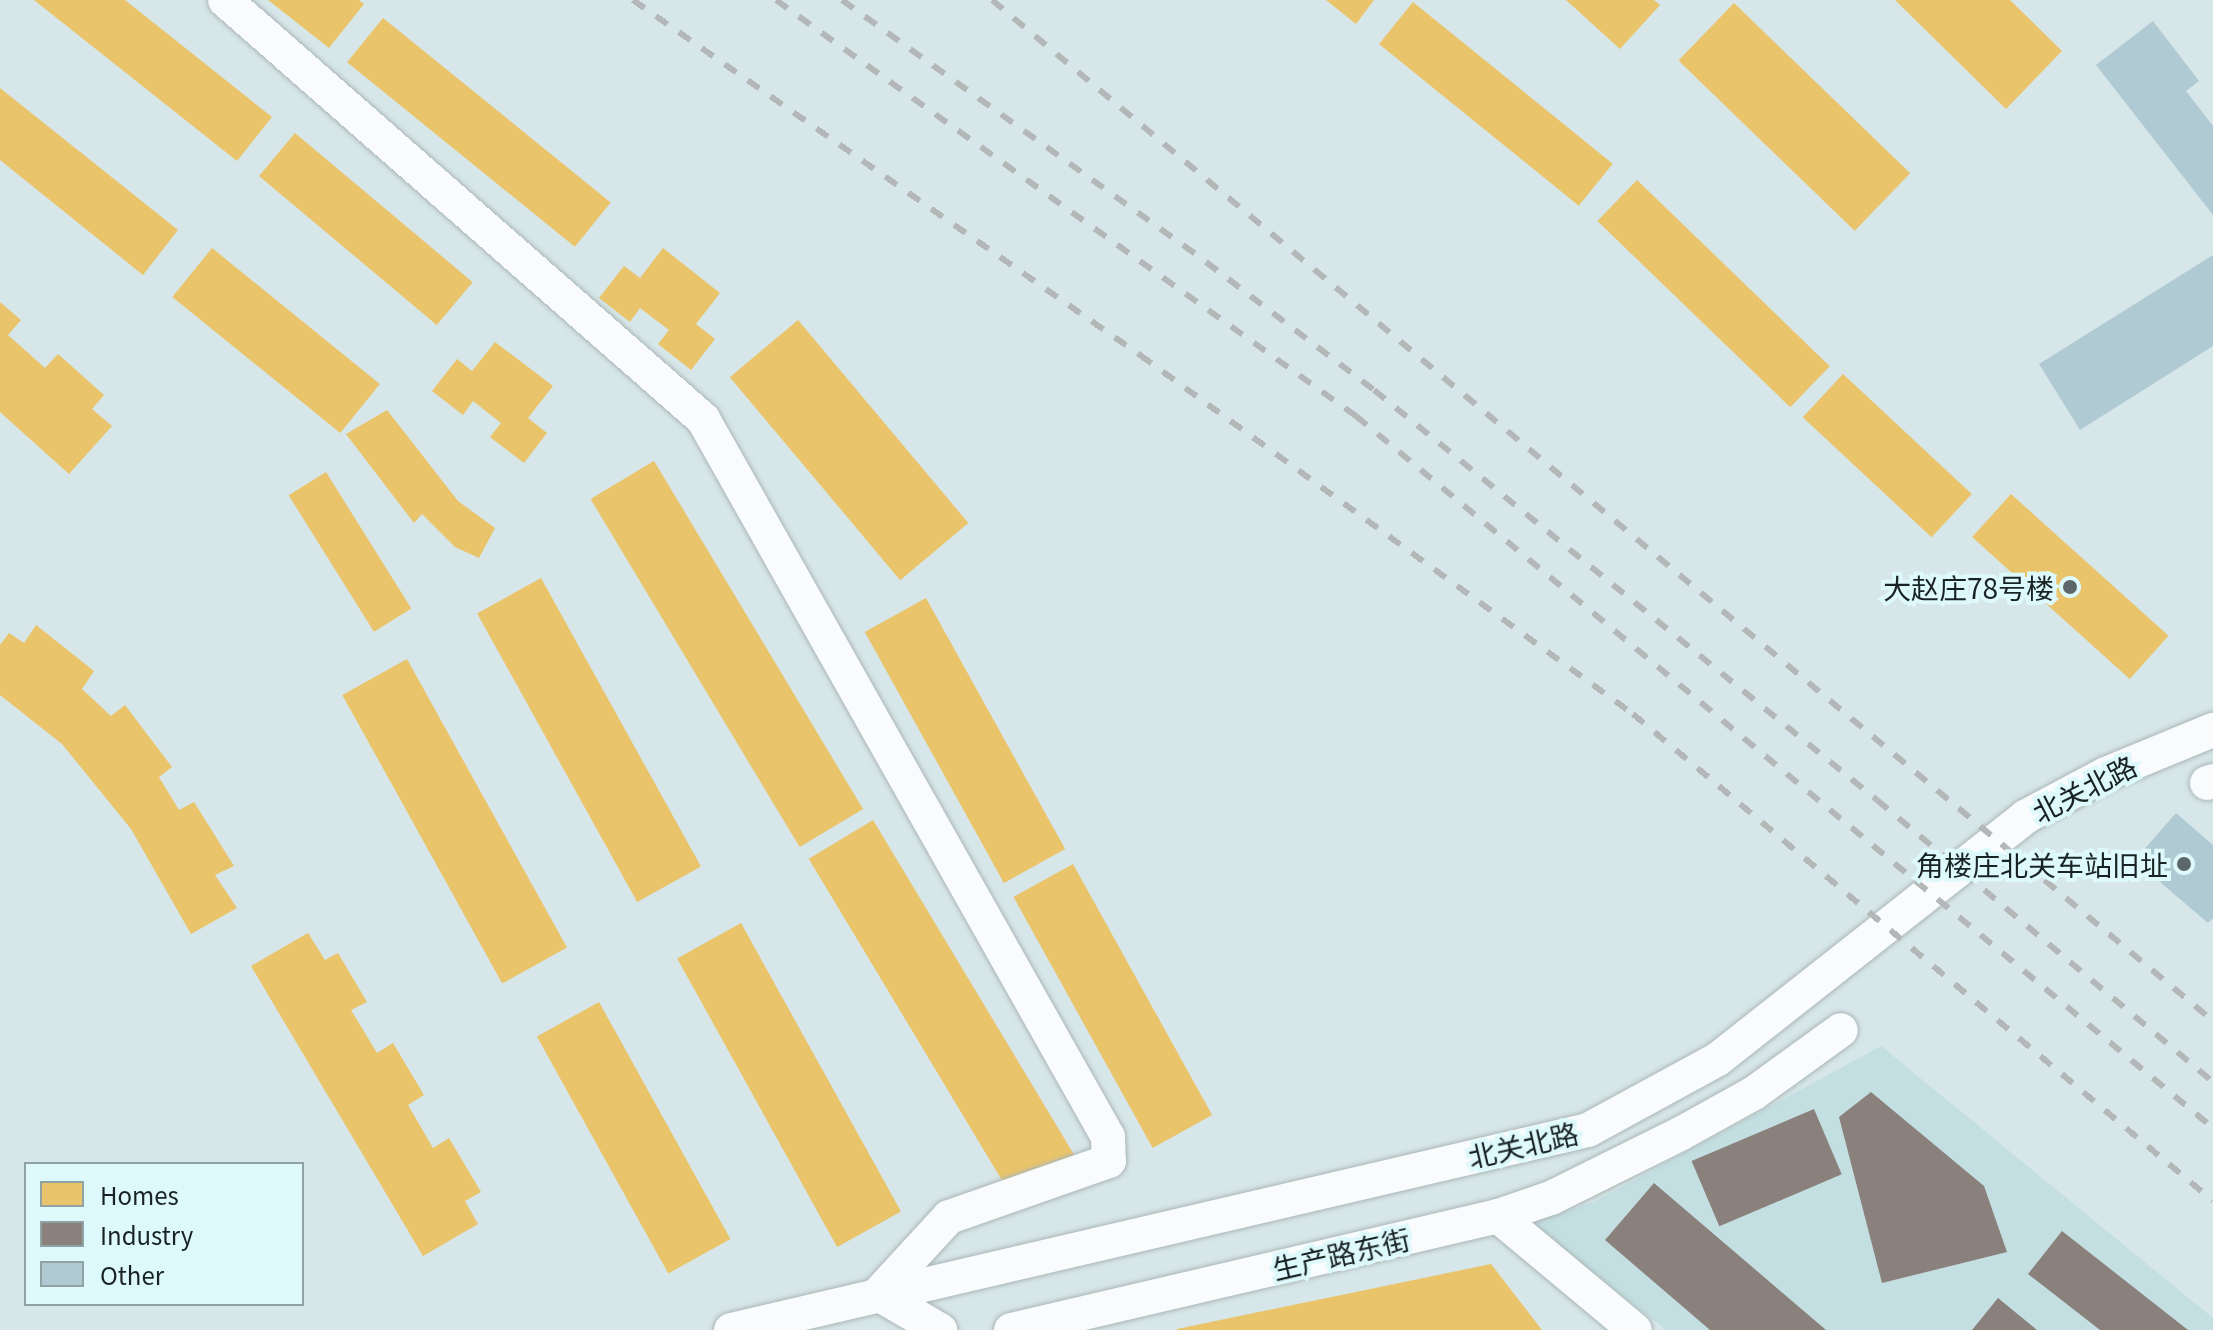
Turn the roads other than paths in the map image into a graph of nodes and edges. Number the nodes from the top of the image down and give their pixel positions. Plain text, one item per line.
1 (225, 0) edge
2 (2213, 730) edge
3 (1841, 1030) dead end
4 (1498, 1216) junction
5 (878, 1294) junction
6 (731, 1330) edge
7 (940, 1330) edge
8 (1011, 1330) edge
9 (1635, 1330) edge

1 - 5 street
2 - 5 street, 北关北路
3 - 4 street, 生产路东街
4 - 8 street, 生产路东街
4 - 9 street
5 - 6 street, 北关北路
5 - 7 street

